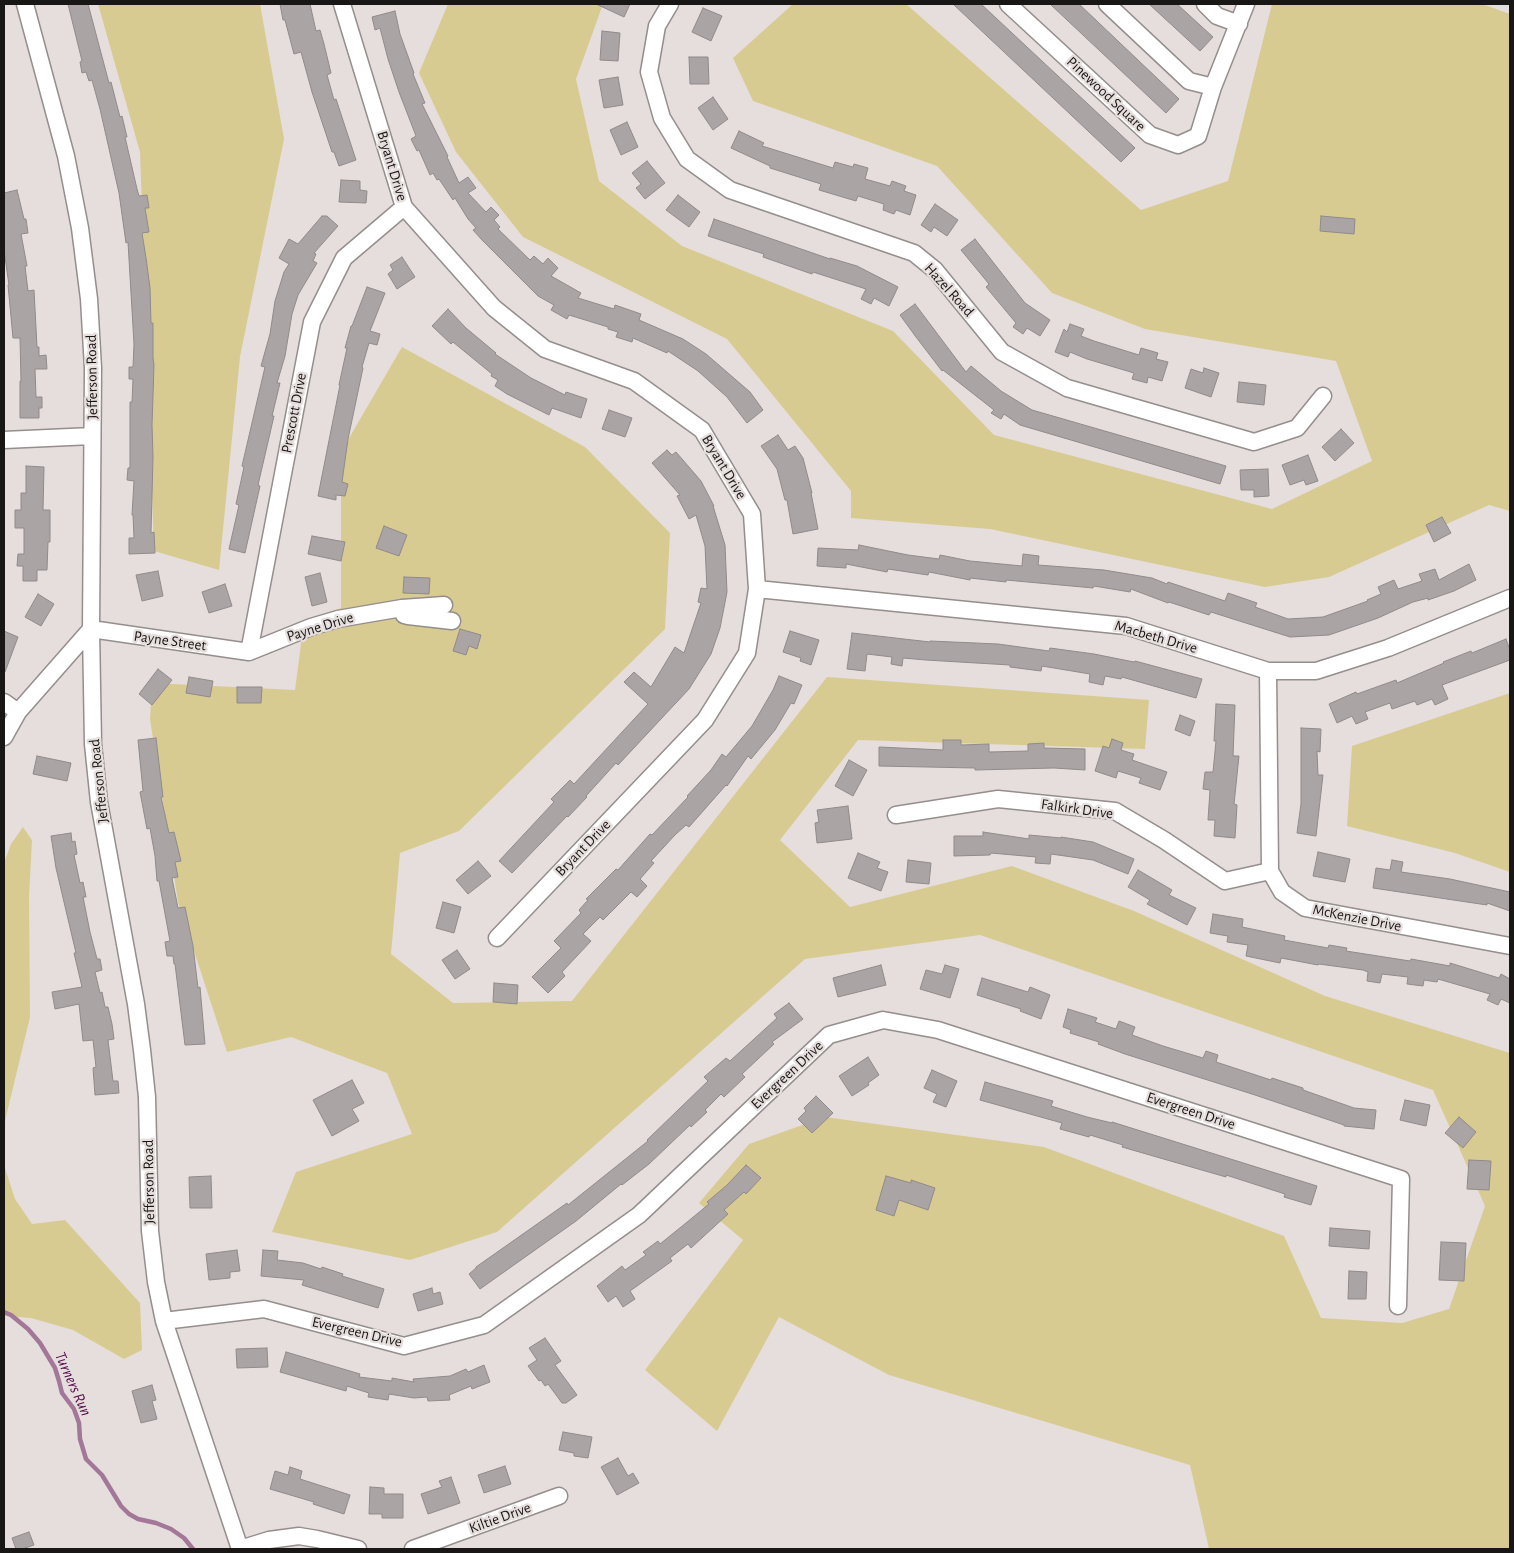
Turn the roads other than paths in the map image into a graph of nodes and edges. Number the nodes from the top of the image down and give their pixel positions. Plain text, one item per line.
1 (25, 4) edge
2 (342, 4) edge
3 (670, 4) edge
4 (1008, 4) edge
5 (1107, 4) edge
6 (1204, 4) edge
7 (1246, 4) edge
8 (1239, 24) junction
9 (1213, 87) junction
10 (404, 207) junction
11 (1323, 396) dead end
12 (92, 436) junction
13 (4, 440) edge
14 (757, 589) junction
15 (1510, 598) edge
16 (444, 605) dead end
17 (394, 609) junction
18 (452, 620) dead end
19 (90, 629) junction
20 (248, 652) junction
21 (1268, 671) junction
22 (4, 702) edge
23 (18, 712) junction
24 (4, 737) edge
25 (896, 815) dead end
26 (1270, 872) junction
27 (497, 938) dead end
28 (1510, 946) edge
29 (1398, 1306) dead end
30 (164, 1321) junction
31 (559, 1496) dead end
32 (240, 1549) edge
33 (358, 1549) edge
34 (413, 1549) edge

1 - 12 street, Jefferson Road
2 - 10 street, Bryant Drive
3 - 11 street, Hazel Road
4 - 9 street, Pinewood Square
5 - 9 street
6 - 8 street
7 - 8 street, Pinewood Square
8 - 9 street, Pinewood Square
10 - 14 street, Bryant Drive
10 - 20 street, Prescott Drive
12 - 13 street
12 - 19 street, Jefferson Road
14 - 21 street, Macbeth Drive
14 - 27 street, Bryant Drive
15 - 21 street, Macbeth Drive
16 - 17 street, Payne Drive
17 - 18 street, Payne Drive
17 - 20 street, Payne Drive
19 - 20 street, Payne Street
19 - 23 street
19 - 30 street, Jefferson Road
21 - 26 street
22 - 23 street
23 - 24 street
25 - 26 street, Falkirk Drive
26 - 28 street, McKenzie Drive
29 - 30 street, Evergreen Drive
30 - 32 street, Jefferson Road
31 - 34 street, Kiltie Drive
32 - 33 street

